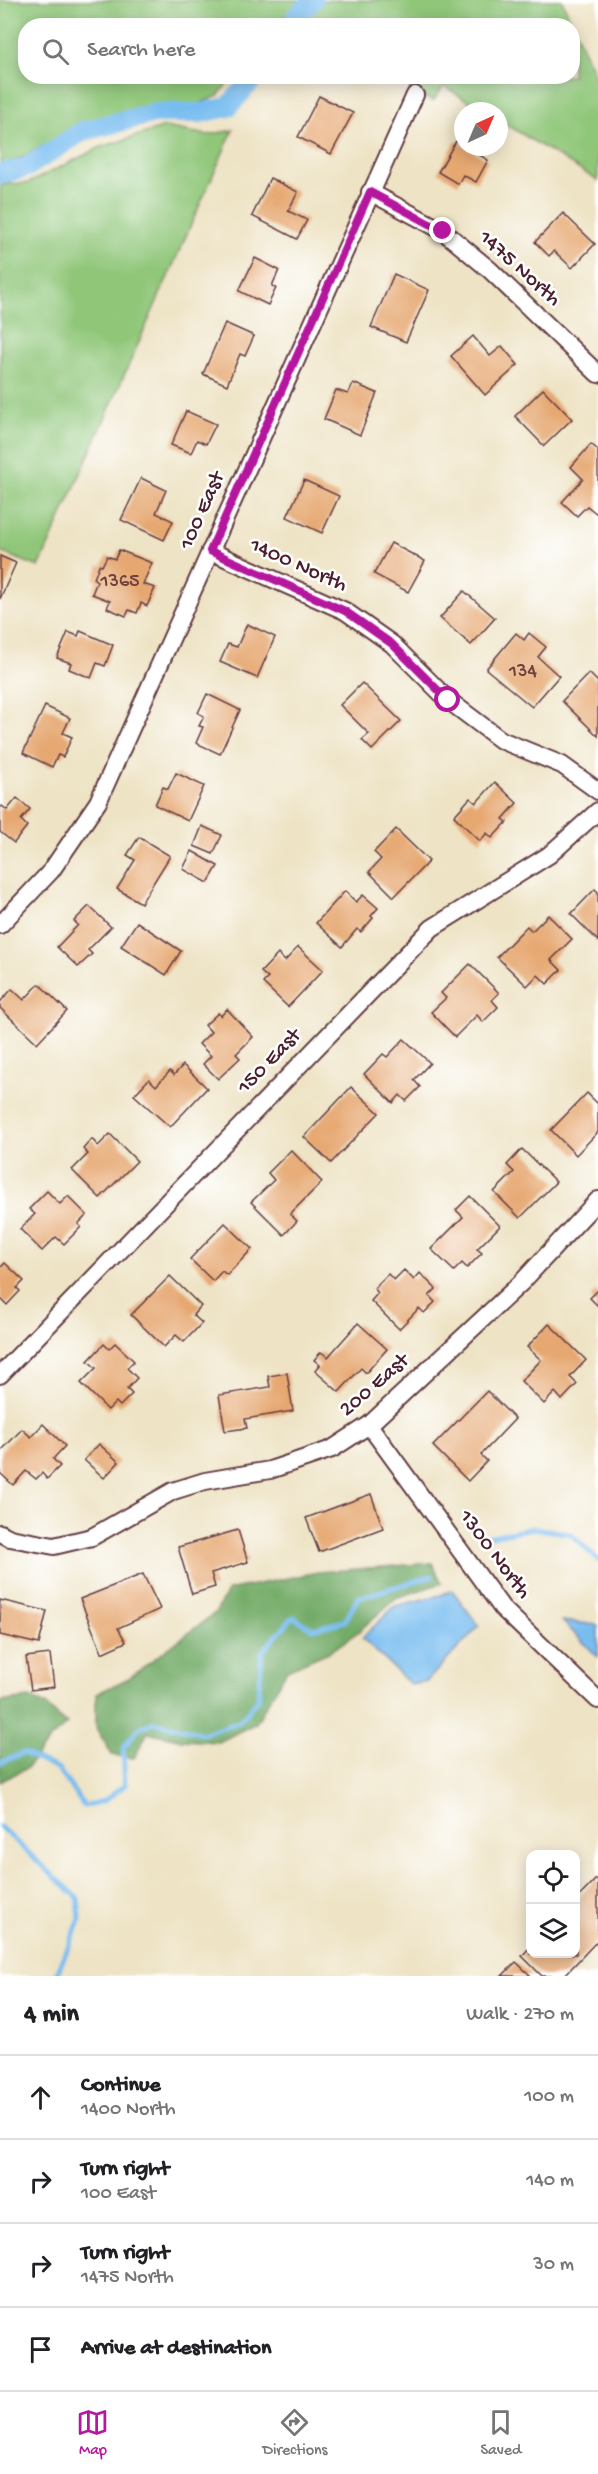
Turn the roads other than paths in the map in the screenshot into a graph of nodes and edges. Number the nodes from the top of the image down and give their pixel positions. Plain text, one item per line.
1 (415, 95) dead end
2 (370, 192) junction
3 (598, 374) edge
4 (210, 551) junction
5 (598, 791) edge
6 (598, 811) edge
7 (0, 925) edge
8 (598, 1200) edge
9 (0, 1375) edge
10 (369, 1425) junction
11 (0, 1533) edge
12 (598, 1700) edge

1 - 2 street, 100 East
2 - 3 street, 1475 North
2 - 4 street, 100 East
4 - 5 street, 1400 North
4 - 7 street, 100 East
6 - 9 street, 150 East
8 - 10 street, 200 East
10 - 11 street, 200 East
10 - 12 street, 1300 North

